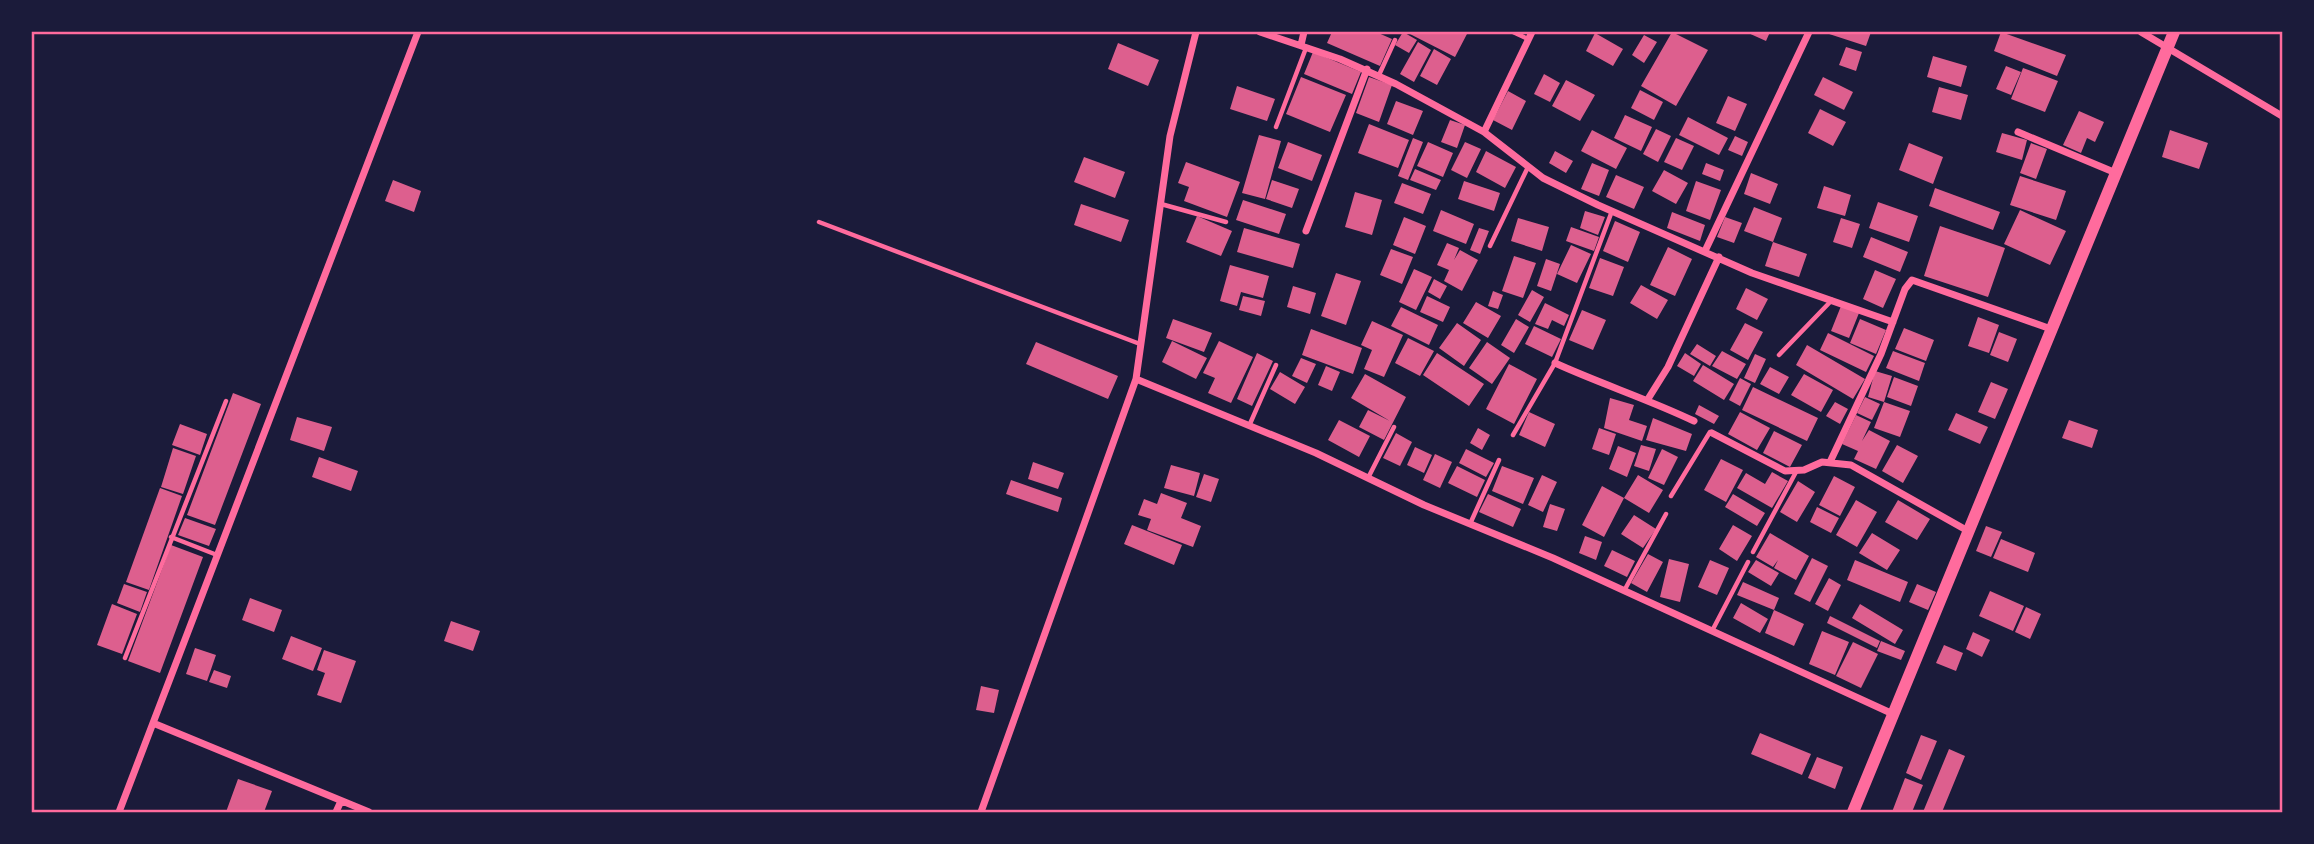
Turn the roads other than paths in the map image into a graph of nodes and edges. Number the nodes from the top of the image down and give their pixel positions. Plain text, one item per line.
1 (418, 32) edge
2 (1196, 32) edge
3 (1259, 32) edge
4 (1304, 32) edge
5 (1513, 32) edge
6 (1532, 32) edge
7 (1809, 32) edge
8 (2141, 32) edge
9 (2174, 32) edge
10 (1395, 40) dead end
11 (1528, 40) junction
12 (2168, 45) junction
13 (1304, 46) junction
14 (1367, 69) junction
15 (1378, 75) junction
16 (2283, 116) edge
17 (1276, 127) dead end
18 (1484, 132) junction
19 (2018, 132) dead end
20 (1528, 167) junction
21 (2116, 173) junction
22 (1160, 204) junction
23 (1612, 211) junction
24 (819, 222) dead end
25 (1226, 222) dead end
26 (1306, 231) dead end
27 (1490, 246) dead end
28 (1705, 251) junction
29 (1719, 257) junction
30 (1833, 299) junction
31 (1893, 322) junction
32 (2051, 329) junction
33 (1141, 344) junction
34 (1779, 355) dead end
35 (1555, 363) junction
36 (1276, 365) dead end
37 (1136, 379) junction
38 (1648, 399) junction
39 (226, 401) dead end
40 (1694, 421) dead end
41 (1249, 426) junction
42 (1394, 427) dead end
43 (1711, 433) joint
44 (1513, 435) dead end
45 (1499, 460) dead end
46 (1830, 462) junction
47 (1796, 471) junction
48 (1368, 479) junction
49 (1671, 496) dead end
50 (1666, 514) dead end
51 (1469, 524) junction
52 (1968, 531) junction
53 (171, 537) junction
54 (1754, 552) dead end
55 (217, 555) junction
56 (1748, 562) dead end
57 (1624, 592) junction
58 (1712, 632) junction
59 (125, 658) dead end
60 (1893, 713) junction
61 (153, 723) junction
62 (341, 801) junction
63 (119, 813) edge
64 (336, 813) edge
65 (369, 813) edge
66 (981, 813) edge
67 (1853, 813) edge

1 - 55 street
2 - 22 street
3 - 13 street
4 - 13 street
5 - 11 lane
6 - 11 street
7 - 28 street
8 - 12 street
9 - 12 street
10 - 15 lane
11 - 18 street
12 - 16 street
12 - 21 street
13 - 14 street
13 - 17 lane
14 - 15 street
14 - 26 street
15 - 18 street
18 - 20 street
19 - 21 street
20 - 23 street
20 - 27 lane
21 - 32 street
22 - 25 lane
22 - 33 street
23 - 28 street
23 - 35 lane
24 - 33 lane
28 - 29 street
29 - 30 street
29 - 38 street
30 - 31 street
30 - 34 lane
31 - 32 street
31 - 46 street
32 - 52 street
33 - 37 street
35 - 38 street
35 - 44 lane
36 - 41 lane
37 - 41 street
37 - 66 street
38 - 40 street
39 - 53 lane
41 - 48 street
42 - 48 lane
43 - 47 street
43 - 49 lane
45 - 51 lane
46 - 47 street
46 - 52 street
47 - 54 lane
48 - 51 street
50 - 57 lane
51 - 57 street
52 - 60 street
53 - 55 lane
53 - 59 lane
55 - 61 street
56 - 58 lane
57 - 58 street
58 - 60 street
60 - 67 street
61 - 62 street
61 - 63 street
62 - 64 street
62 - 65 street

